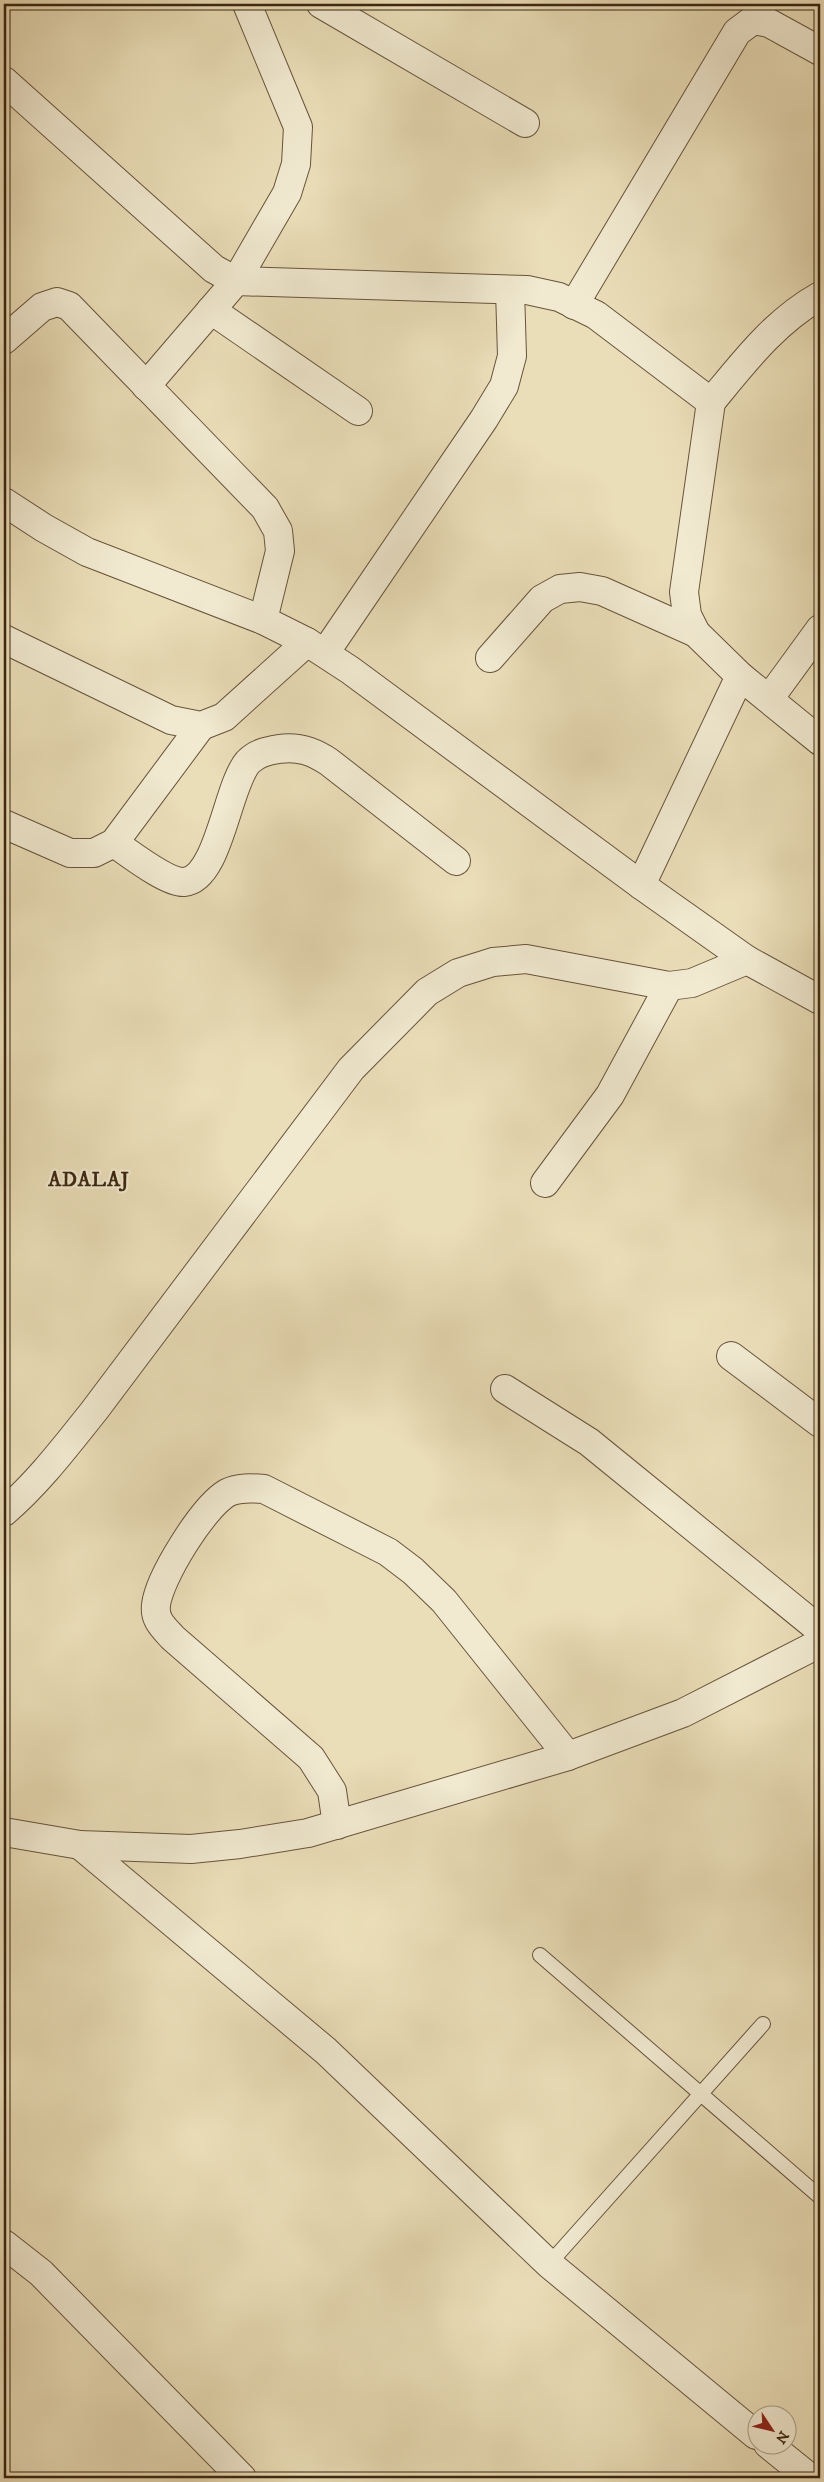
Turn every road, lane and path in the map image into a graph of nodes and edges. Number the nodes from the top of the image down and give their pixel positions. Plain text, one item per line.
1 (247, 4) edge
2 (321, 4) edge
3 (820, 51) edge
4 (4, 81) edge
5 (525, 124) dead end
6 (236, 282) junction
7 (510, 290) junction
8 (820, 296) edge
9 (574, 305) junction
10 (211, 310) junction
11 (4, 340) edge
12 (146, 386) junction
13 (711, 402) junction
14 (358, 411) dead end
15 (4, 502) edge
16 (263, 620) junction
17 (820, 629) edge
18 (696, 633) junction
19 (4, 639) edge
20 (316, 648) junction
21 (490, 658) dead end
22 (740, 676) junction
23 (769, 699) junction
24 (201, 726) junction
25 (820, 741) edge
26 (4, 824) edge
27 (114, 843) junction
28 (456, 861) dead end
29 (641, 885) junction
30 (747, 960) junction
31 (669, 986) junction
32 (820, 1000) edge
33 (545, 1183) dead end
34 (731, 1356) dead end
35 (505, 1389) dead end
36 (820, 1423) edge
37 (4, 1512) edge
38 (820, 1630) edge
39 (820, 1643) edge
40 (568, 1756) junction
41 (337, 1825) junction
42 (4, 1832) edge
43 (80, 1845) junction
44 (540, 1955) dead end
45 (763, 2024) dead end
46 (701, 2094) junction
47 (820, 2197) edge
48 (7, 2256) edge
49 (549, 2264) junction
50 (746, 2427) edge
51 (780, 2454) edge
52 (215, 2467) edge
53 (242, 2478) edge
54 (810, 2478) edge

1 - 6 street
2 - 5 street
3 - 9 street
4 - 6 street
6 - 7 street
6 - 10 street
7 - 9 street
7 - 20 street
8 - 13 street
9 - 13 street
10 - 12 street
10 - 14 street
11 - 12 street
12 - 16 street
13 - 18 street
15 - 16 street
16 - 20 street
17 - 23 street
18 - 21 street
18 - 22 street
19 - 24 street
20 - 24 street
20 - 29 street
22 - 23 street
22 - 29 street
23 - 25 street
24 - 27 street
26 - 27 street
27 - 28 street
29 - 30 street
30 - 31 street
30 - 32 street
31 - 33 street
31 - 37 street
34 - 36 street
35 - 38 street
39 - 40 street
40 - 41 street
40 - 41 street
41 - 43 street
42 - 43 street
43 - 49 street
44 - 46 lane
45 - 46 lane
46 - 47 lane
46 - 49 lane
48 - 52 street
49 - 50 street
51 - 54 street
52 - 53 street

